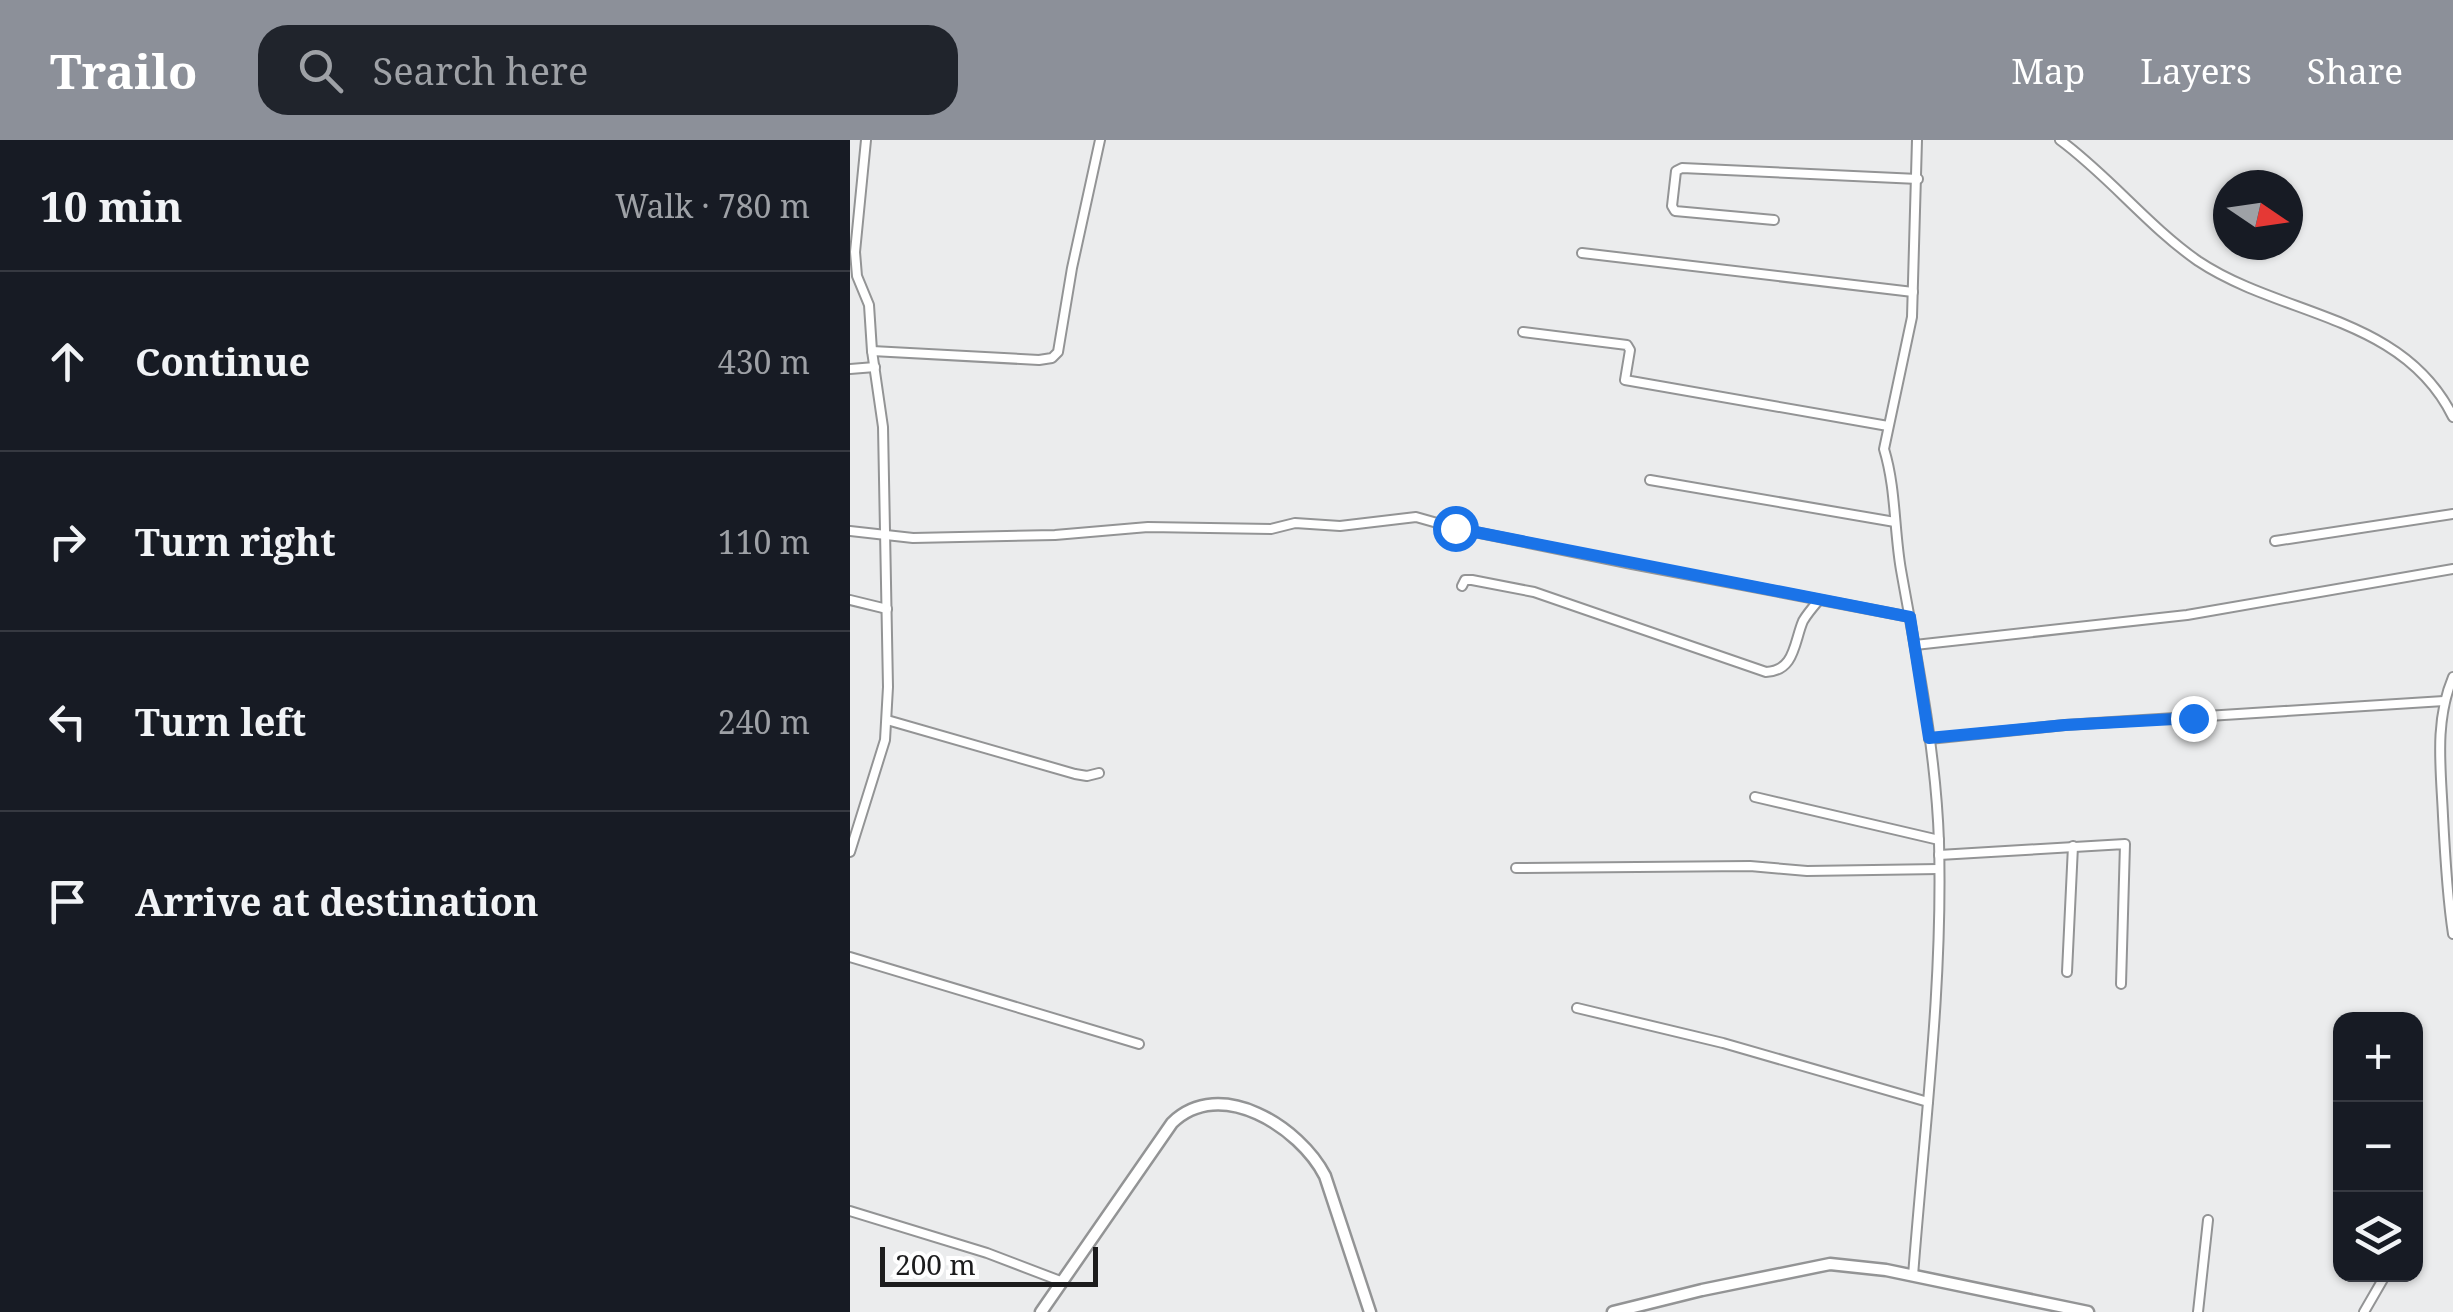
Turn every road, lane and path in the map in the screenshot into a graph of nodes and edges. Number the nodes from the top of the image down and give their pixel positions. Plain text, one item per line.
1 (866, 140) edge
2 (1100, 140) edge
3 (1917, 140) edge
4 (2060, 140) edge
5 (1918, 179) junction
6 (1774, 220) dead end
7 (1582, 253) dead end
8 (1913, 292) junction
9 (1524, 332) dead end
10 (872, 351) junction
11 (876, 367) junction
12 (850, 369) edge
13 (2453, 417) edge
14 (1888, 426) junction
15 (1650, 480) dead end
16 (2453, 514) edge
17 (1894, 522) junction
18 (850, 532) edge
19 (885, 533) junction
20 (2275, 541) dead end
21 (2453, 569) edge
22 (1462, 586) dead end
23 (850, 600) edge
24 (1818, 600) junction
25 (887, 609) junction
26 (1910, 617) junction
27 (1915, 645) junction
28 (2453, 677) edge
29 (2444, 701) junction
30 (887, 720) junction
31 (1929, 738) junction
32 (1098, 773) dead end
33 (1755, 797) dead end
34 (1939, 840) junction
35 (2073, 846) junction
36 (850, 852) edge
37 (1939, 855) junction
38 (1516, 868) dead end
39 (1939, 869) junction
40 (2453, 934) edge
41 (850, 957) edge
42 (2067, 972) dead end
43 (2122, 984) dead end
44 (1577, 1008) dead end
45 (1139, 1044) dead end
46 (1928, 1102) junction
47 (850, 1211) edge
48 (2208, 1220) dead end
49 (1913, 1276) junction
50 (1063, 1282) junction
51 (2381, 1282) edge
52 (1658, 1300) junction
53 (1041, 1312) edge
54 (1370, 1312) edge
55 (1612, 1312) edge
56 (1643, 1312) edge
57 (2088, 1312) edge
58 (2198, 1312) edge
59 (2364, 1312) edge

1 - 10 street
2 - 10 street
3 - 5 street
4 - 13 street
5 - 6 street
5 - 8 street
7 - 8 street
8 - 14 street
9 - 14 street
10 - 11 street
11 - 12 street
11 - 19 street
14 - 17 street
15 - 17 street
16 - 20 street
17 - 26 street
18 - 19 street
19 - 24 street
19 - 25 street
21 - 27 street
22 - 24 street
23 - 25 street
24 - 26 street
25 - 30 street
26 - 27 street
27 - 31 street
28 - 29 street
29 - 31 street
29 - 40 street
30 - 32 street
30 - 36 street
31 - 34 street
33 - 34 street
34 - 37 street
35 - 37 street
35 - 42 street
35 - 43 street
37 - 39 street
38 - 39 street
39 - 46 street
41 - 45 street
44 - 46 street
46 - 49 street
47 - 50 street
48 - 58 street
49 - 52 street
49 - 57 street
50 - 53 street
50 - 54 street
51 - 59 street
52 - 55 street
52 - 56 street

